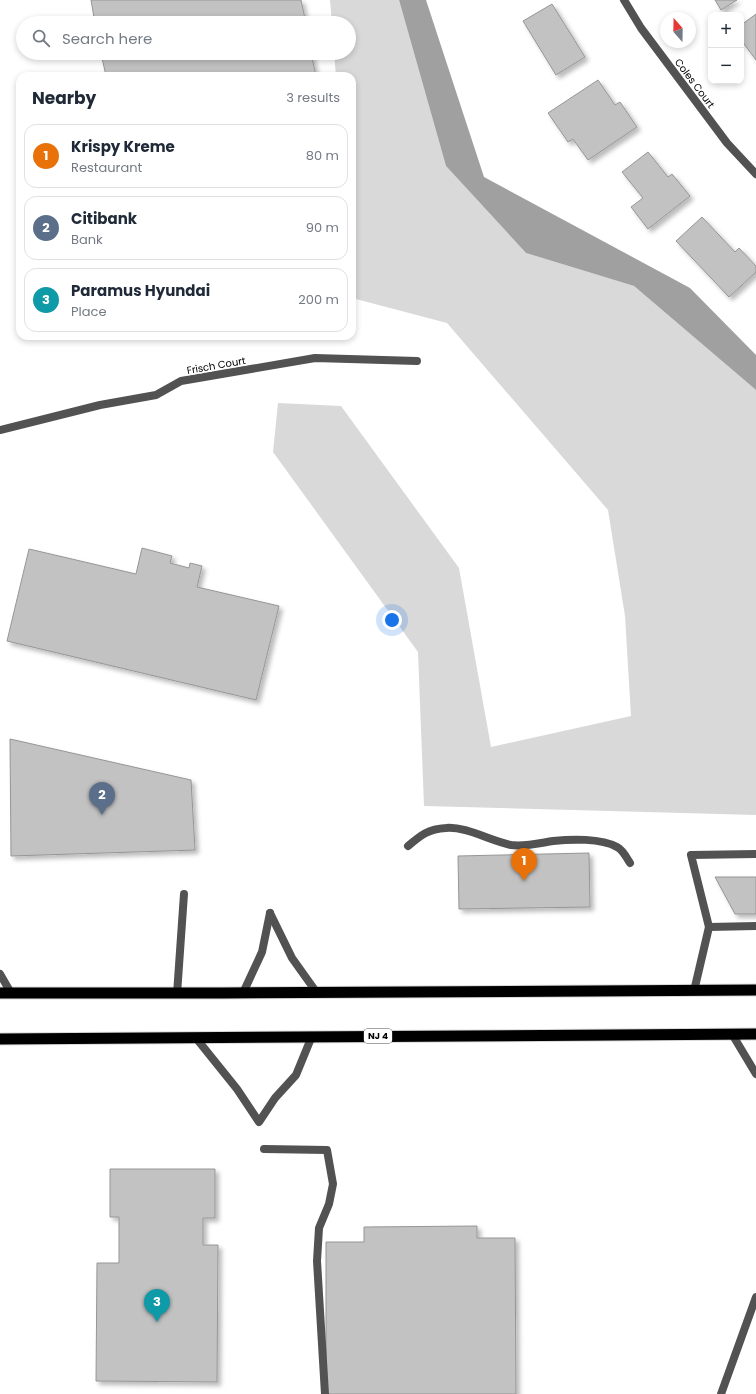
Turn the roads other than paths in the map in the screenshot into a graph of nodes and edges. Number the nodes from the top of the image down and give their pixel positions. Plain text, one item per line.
1 (624, 0) edge
2 (756, 174) edge
3 (417, 361) dead end
4 (0, 430) edge
5 (408, 846) dead end
6 (756, 854) edge
7 (630, 863) dead end
8 (184, 894) dead end
9 (756, 926) edge
10 (709, 927) junction
11 (0, 974) edge
12 (756, 990) edge
13 (694, 991) junction
14 (6, 993) edge
15 (243, 993) junction
16 (317, 993) junction
17 (177, 994) junction
18 (732, 1034) junction
19 (756, 1034) edge
20 (312, 1036) junction
21 (196, 1038) junction
22 (0, 1039) edge
23 (756, 1074) edge
24 (264, 1149) dead end
25 (756, 1297) edge
26 (325, 1394) edge
27 (721, 1394) edge

1 - 2 street, Coles Court
3 - 4 street, Frisch Court
5 - 7 street
6 - 10 street
8 - 17 street
9 - 10 street
10 - 13 street
11 - 14 street
12 - 13 highway
13 - 16 highway
14 - 17 highway
15 - 16 highway
15 - 16 street
15 - 17 highway
18 - 19 highway, NJ 4
18 - 20 highway, NJ 4
18 - 23 street
20 - 21 highway, NJ 4
20 - 21 street
21 - 22 highway, NJ 4
24 - 26 street
25 - 27 street

